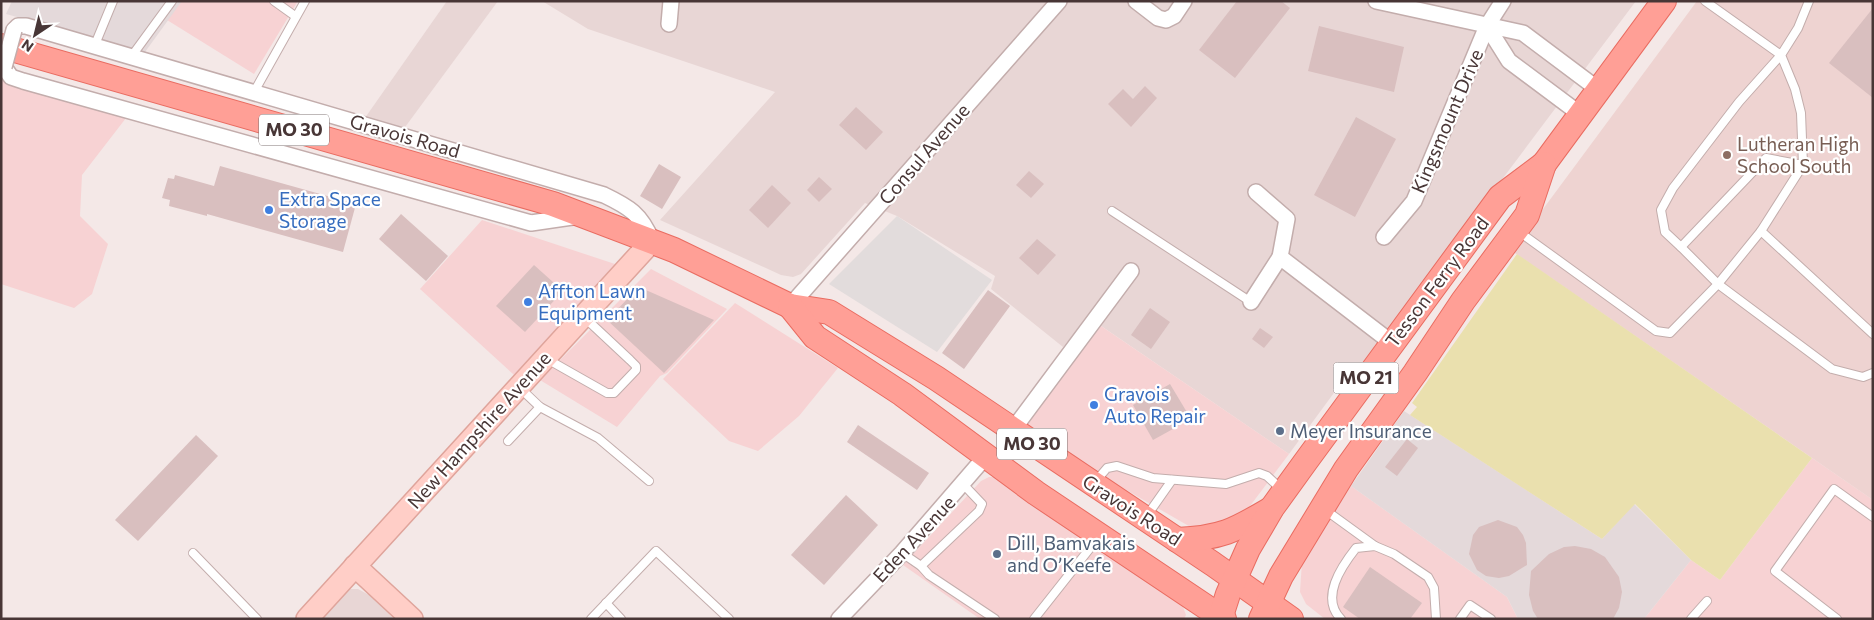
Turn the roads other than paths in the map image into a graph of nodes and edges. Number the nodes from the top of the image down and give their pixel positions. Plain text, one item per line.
1 (113, 1) edge
2 (172, 1) edge
3 (274, 1) edge
4 (305, 1) edge
5 (671, 1) edge
6 (1059, 1) edge
7 (1136, 1) edge
8 (1184, 1) edge
9 (1376, 1) edge
10 (1503, 1) edge
11 (1664, 1) edge
12 (1705, 1) edge
13 (1809, 1) edge
14 (295, 16) junction
15 (669, 24) dead end
16 (1487, 26) junction
17 (94, 47) junction
18 (7, 48) edge
19 (1781, 55) junction
20 (132, 56) junction
21 (1599, 90) junction
22 (254, 92) junction
23 (1580, 114) junction
24 (1544, 164) junction
25 (1803, 165) junction
26 (1256, 192) dead end
27 (1112, 211) dead end
28 (1516, 230) junction
29 (1761, 231) junction
30 (1384, 237) dead end
31 (652, 241) junction
32 (1681, 247) junction
33 (1280, 257) junction
34 (1131, 271) dead end
35 (1718, 284) junction
36 (1252, 302) joint
37 (790, 306) junction
38 (583, 316) junction
39 (1873, 334) edge
40 (1392, 343) junction
41 (545, 358) junction
42 (1873, 373) edge
43 (518, 387) junction
44 (540, 407) junction
45 (1012, 431) junction
46 (508, 441) dead end
47 (986, 456) junction
48 (1172, 480) junction
49 (649, 481) dead end
50 (963, 484) junction
51 (1094, 484) junction
52 (1278, 500) junction
53 (1322, 508) junction
54 (1873, 517) edge
55 (1145, 519) junction
56 (1099, 536) junction
57 (1178, 540) junction
58 (1375, 546) junction
59 (193, 553) dead end
60 (902, 553) junction
61 (355, 566) junction
62 (921, 566) junction
63 (1234, 578) junction
64 (1707, 600) dead end
65 (606, 603) junction
66 (1264, 610) edge
67 (1221, 618) edge
68 (257, 619) edge
69 (307, 619) edge
70 (412, 619) edge
71 (591, 619) edge
72 (622, 619) edge
73 (729, 619) edge
74 (839, 619) edge
75 (995, 619) edge
76 (1034, 619) edge
77 (1291, 619) edge
78 (1340, 619) edge
79 (1436, 619) edge
80 (1460, 619) edge
81 (1491, 619) edge
82 (1691, 619) edge
83 (1837, 619) edge

1 - 17 lane
2 - 20 lane
3 - 14 lane
4 - 14 lane
5 - 15 street
6 - 37 street, Consul Avenue
7 - 8 street
9 - 16 street
10 - 16 street, Kingsmount Drive
11 - 21 main road, Tesson Ferry Road / MO 21
12 - 19 lane
13 - 19 lane
14 - 22 lane
16 - 21 street
16 - 23 street
16 - 30 street, Kingsmount Drive
17 - 18 street, Gravois Road
17 - 20 street, Gravois Road
18 - 31 main road, Gravois Road / MO 30
19 - 25 lane
19 - 32 lane
20 - 22 street, Gravois Road
21 - 23 main road, Tesson Ferry Road / MO 21
22 - 31 street, Gravois Road
23 - 24 main road, Tesson Ferry Road / MO 21
24 - 28 main road, Tesson Ferry Road / MO 21
24 - 40 main road, Tesson Ferry Road / MO 21
25 - 29 lane
25 - 32 lane
26 - 33 street
27 - 36 lane
28 - 35 lane
28 - 53 main road, Tesson Ferry Road / MO 21
29 - 35 lane
29 - 39 lane
31 - 37 main road, Gravois Road / MO 30
31 - 38 street, New Hampshire Avenue
32 - 35 lane
33 - 36 street
33 - 40 street
34 - 45 street
35 - 42 lane
37 - 45 main road, Gravois Road / MO 30
37 - 47 main road, Gravois Road / MO 30
38 - 41 street, New Hampshire Avenue
38 - 41 lane
40 - 52 main road, Tesson Ferry Road / MO 21
41 - 43 street, New Hampshire Avenue
43 - 44 lane
43 - 61 street, New Hampshire Avenue
44 - 46 lane
44 - 49 lane
45 - 51 main road, Gravois Road / MO 30
47 - 50 street, Eden Avenue
47 - 56 main road, Gravois Road / MO 30
48 - 51 lane
48 - 52 lane
48 - 55 lane
50 - 60 street, Eden Avenue
50 - 62 lane
51 - 55 main road, Gravois Road / MO 30
52 - 57 main road
52 - 63 main road, Tesson Ferry Road / MO 21
53 - 58 lane
53 - 66 main road, Tesson Ferry Road / MO 21
54 - 83 lane
55 - 57 main road, Gravois Road / MO 30
56 - 67 main road, Gravois Road / MO 30
56 - 76 lane
57 - 63 main road, Gravois Road / MO 30
58 - 78 lane
58 - 79 lane
59 - 68 lane
60 - 62 lane
60 - 74 street, Eden Avenue
61 - 69 street, New Hampshire Avenue
61 - 70 street
62 - 75 lane
63 - 66 main road, Gravois Road / MO 30
63 - 67 main road, Tesson Ferry Road / MO 21
64 - 82 lane
65 - 71 lane
65 - 72 lane
65 - 73 lane
66 - 77 main road, Gravois Road / MO 30
80 - 81 lane

